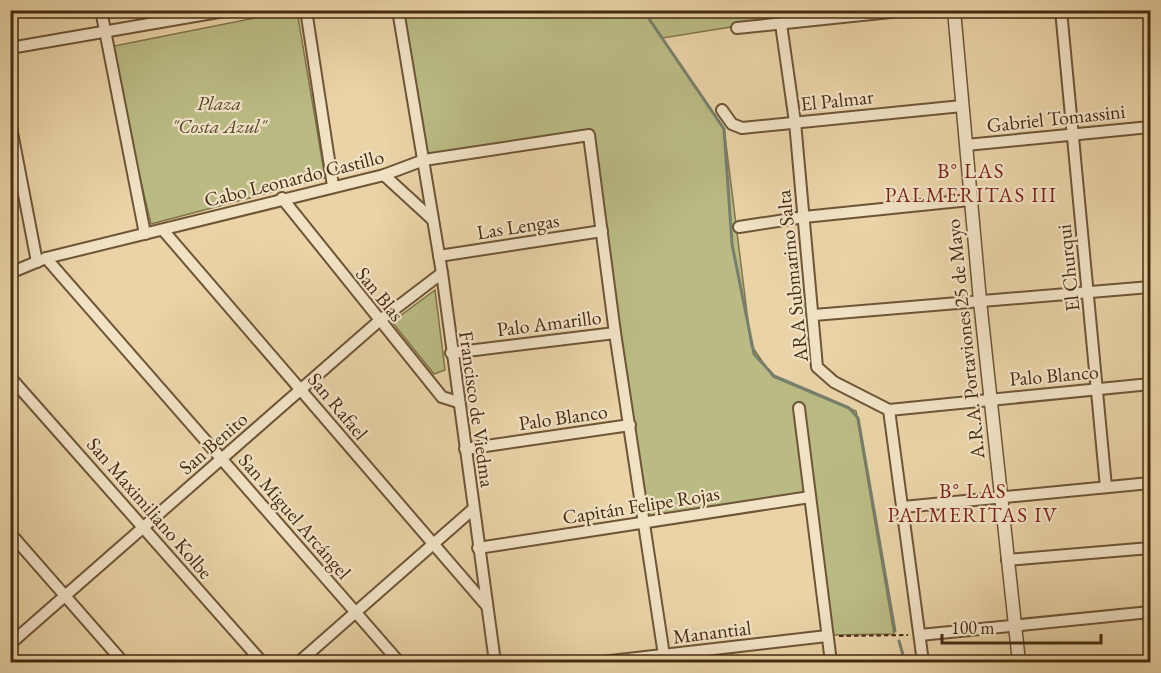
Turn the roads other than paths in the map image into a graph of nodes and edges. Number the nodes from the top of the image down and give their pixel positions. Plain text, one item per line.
1 (101, 10) edge
2 (230, 10) edge
3 (306, 10) edge
4 (398, 10) edge
5 (910, 10) edge
6 (954, 10) edge
7 (1061, 10) edge
8 (200, 13) edge
9 (782, 24) junction
10 (737, 28) dead end
11 (106, 32) junction
12 (10, 48) edge
13 (962, 106) junction
14 (722, 110) dead end
15 (10, 122) edge
16 (795, 123) junction
17 (1150, 127) edge
18 (1072, 135) junction
19 (966, 145) junction
20 (424, 160) junction
21 (384, 175) junction
22 (333, 186) junction
23 (282, 198) junction
24 (970, 200) junction
25 (804, 217) junction
26 (433, 220) junction
27 (739, 228) dead end
28 (163, 230) junction
29 (602, 231) junction
30 (145, 234) junction
31 (439, 256) junction
32 (41, 260) junction
33 (10, 273) edge
34 (442, 273) junction
35 (1150, 287) edge
36 (1089, 292) junction
37 (980, 302) junction
38 (814, 315) junction
39 (379, 321) junction
40 (615, 333) junction
41 (451, 353) junction
42 (10, 377) edge
43 (1150, 384) edge
44 (301, 390) junction
45 (1098, 390) junction
46 (992, 398) junction
47 (458, 402) junction
48 (798, 408) dead end
49 (889, 410) junction
50 (630, 425) junction
51 (465, 449) junction
52 (222, 460) junction
53 (1150, 483) edge
54 (1106, 487) junction
55 (810, 497) junction
56 (1001, 497) junction
57 (903, 507) junction
58 (472, 510) junction
59 (644, 524) junction
60 (143, 526) junction
61 (10, 533) edge
62 (433, 545) junction
63 (478, 548) junction
64 (1150, 548) edge
65 (1007, 560) junction
66 (65, 596) junction
67 (486, 606) junction
68 (356, 612) junction
69 (1150, 612) edge
70 (1015, 624) junction
71 (920, 635) junction
72 (827, 636) junction
73 (10, 644) edge
74 (664, 659) edge
75 (123, 663) edge
76 (262, 663) edge
77 (299, 663) edge
78 (399, 663) edge
79 (495, 663) edge
80 (602, 663) edge
81 (831, 663) edge
82 (923, 663) edge
83 (1019, 663) edge

1 - 11 street
2 - 8 street
3 - 22 street
4 - 20 street, Francisco de Viedma
5 - 9 street
6 - 13 street, A.R.A. Portaviones 25 de Mayo
7 - 18 street, El Churqui
8 - 11 street
9 - 10 street
9 - 16 street, ARA Submarino Salta
11 - 12 street
11 - 30 street
13 - 16 street, El Palmar
13 - 19 street, A.R.A. Portaviones 25 de Mayo
14 - 16 street, El Palmar
15 - 32 street
16 - 25 street, ARA Submarino Salta
17 - 18 street, Gabriel Tomassini
18 - 19 street, Gabriel Tomassini
18 - 36 street, El Churqui
19 - 24 street, A.R.A. Portaviones 25 de Mayo
20 - 21 street, Cabo Leonardo Castillo
20 - 26 street, Francisco de Viedma
20 - 29 street, Cabo Leonardo Castillo
21 - 22 street, Cabo Leonardo Castillo
21 - 26 street
22 - 23 street, Cabo Leonardo Castillo
23 - 28 street, Cabo Leonardo Castillo
23 - 39 street, San Blas
24 - 25 street
24 - 37 street, A.R.A. Portaviones 25 de Mayo
25 - 27 street
25 - 38 street, ARA Submarino Salta
26 - 31 street, Francisco de Viedma
28 - 30 street, Cabo Leonardo Castillo
28 - 44 street, San Rafael
29 - 31 street, Las Lengas
29 - 40 street
30 - 32 street, Cabo Leonardo Castillo
31 - 34 street, Francisco de Viedma
32 - 33 street, Cabo Leonardo Castillo
32 - 52 street, San Miguel Arcángel
34 - 39 street, San Benito
34 - 41 street, Francisco de Viedma
35 - 36 street
36 - 37 street
36 - 45 street, El Churqui
37 - 38 street
37 - 46 street, A.R.A. Portaviones 25 de Mayo
38 - 49 street, ARA Submarino Salta
39 - 44 street, San Benito
39 - 47 street, San Blas
40 - 41 street, Palo Amarillo
40 - 50 street
41 - 47 street, Francisco de Viedma
42 - 60 street, San Maximiliano Kolbe
43 - 45 street, Palo Blanco
44 - 52 street, San Benito
44 - 62 street, San Rafael
45 - 46 street, Palo Blanco
45 - 54 street, El Churqui
46 - 49 street, Palo Blanco
46 - 56 street, A.R.A. Portaviones 25 de Mayo
47 - 51 street, Francisco de Viedma
48 - 55 street
49 - 57 street
50 - 51 street, Palo Blanco
50 - 59 street
51 - 58 street, Francisco de Viedma
52 - 60 street, San Benito
52 - 68 street, San Miguel Arcángel
53 - 54 street
54 - 56 street
55 - 59 street, Capitán Felipe Rojas
55 - 72 street
56 - 57 street
56 - 65 street, A.R.A. Portaviones 25 de Mayo
57 - 71 street
58 - 62 street
58 - 63 street, Francisco de Viedma
59 - 63 street, Capitán Felipe Rojas
59 - 74 street
60 - 66 street, San Benito
60 - 76 street, San Maximiliano Kolbe
61 - 66 street
62 - 67 street, San Rafael
62 - 68 street
63 - 67 street, Francisco de Viedma
64 - 65 street
65 - 70 street, A.R.A. Portaviones 25 de Mayo
66 - 73 street, San Benito
66 - 75 street
67 - 79 street, Francisco de Viedma
68 - 77 street
68 - 78 street, San Miguel Arcángel
69 - 70 street
70 - 71 street
70 - 83 street, A.R.A. Portaviones 25 de Mayo
71 - 82 street
72 - 74 street, Manantial
72 - 81 street
74 - 80 street, Manantial

